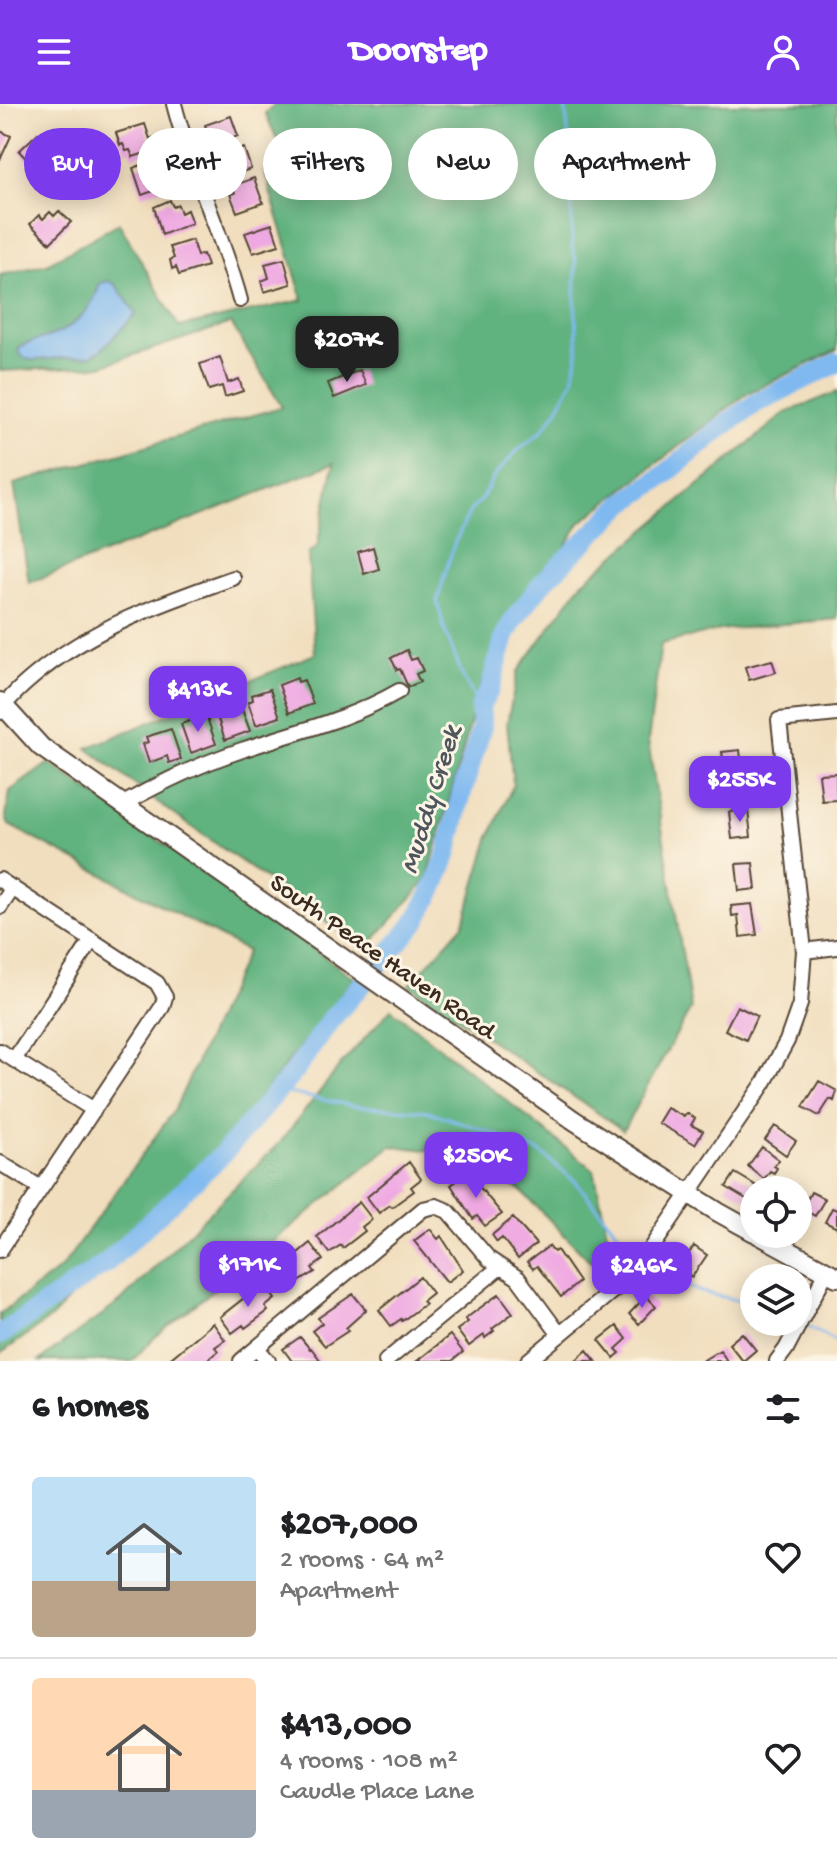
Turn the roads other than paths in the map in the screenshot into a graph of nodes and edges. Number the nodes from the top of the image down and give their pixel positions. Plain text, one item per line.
1 (174, 104) edge
2 (240, 300) dead end
3 (233, 578) dead end
4 (399, 691) dead end
5 (1, 707) edge
6 (837, 714) edge
7 (123, 804) junction
8 (6, 884) edge
9 (0, 907) edge
10 (92, 940) junction
11 (837, 947) edge
12 (804, 951) junction
13 (0, 1051) edge
14 (14, 1060) junction
15 (94, 1110) junction
16 (0, 1163) edge
17 (41, 1188) junction
18 (688, 1193) junction
19 (740, 1224) edge
20 (784, 1248) edge
21 (0, 1250) edge
22 (500, 1267) junction
23 (832, 1274) edge
24 (560, 1335) junction
25 (257, 1348) junction
26 (241, 1361) edge
27 (268, 1361) edge
28 (386, 1361) edge
29 (528, 1361) edge
30 (777, 1361) edge

1 - 2 street
3 - 5 street
4 - 7 street
5 - 7 main road, South Peace Haven Road
6 - 12 street
7 - 18 main road, South Peace Haven Road
8 - 9 street
8 - 10 street
10 - 14 street
10 - 15 street
11 - 12 street
12 - 18 street
13 - 14 street
14 - 15 street
15 - 17 street
16 - 17 street
17 - 21 street
18 - 19 main road, South Peace Haven Road
18 - 24 street
20 - 23 main road, South Peace Haven Road
22 - 24 street
22 - 25 street
22 - 28 street
23 - 30 street
24 - 29 street
25 - 26 street
25 - 27 street

